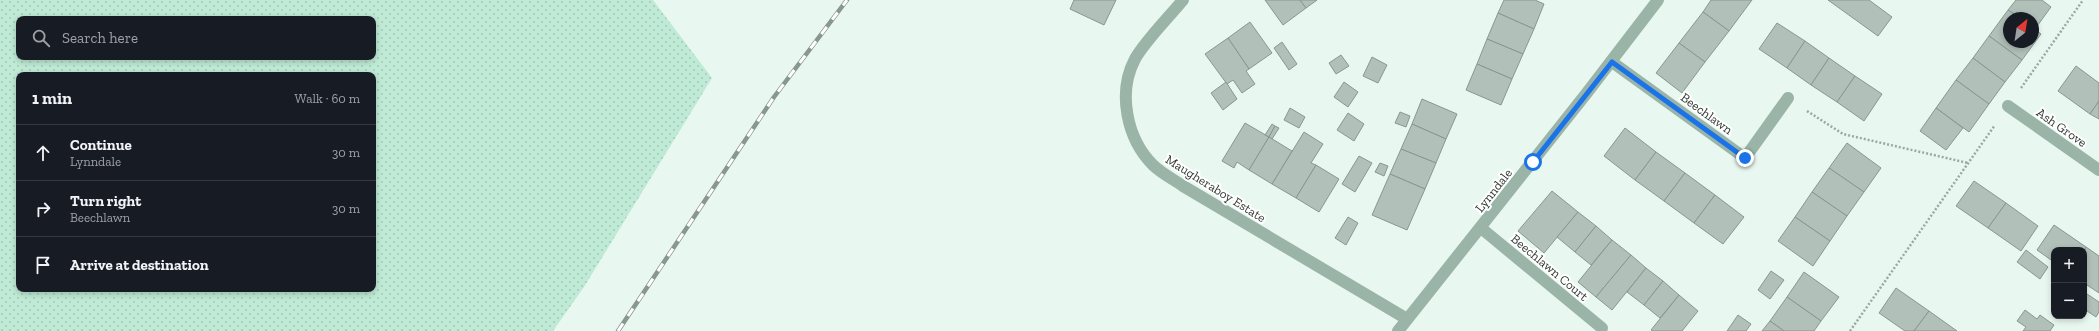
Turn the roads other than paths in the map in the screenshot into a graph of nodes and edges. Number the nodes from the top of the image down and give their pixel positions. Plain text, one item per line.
1 (1184, 0) edge
2 (1658, 0) edge
3 (1612, 62) junction
4 (1788, 98) road end
5 (2008, 106) road end
6 (2099, 170) edge
7 (1481, 228) junction
8 (1407, 319) junction
9 (1602, 328) dead end
10 (1398, 331) edge

1 - 8 street, Maugheraboy Estate
2 - 3 street, Lynndale
3 - 4 street, Beechlawn
3 - 7 street, Lynndale
5 - 6 street, Ash Grove
7 - 8 street, Lynndale
7 - 9 street, Beechlawn Court
8 - 10 street, Lynndale

